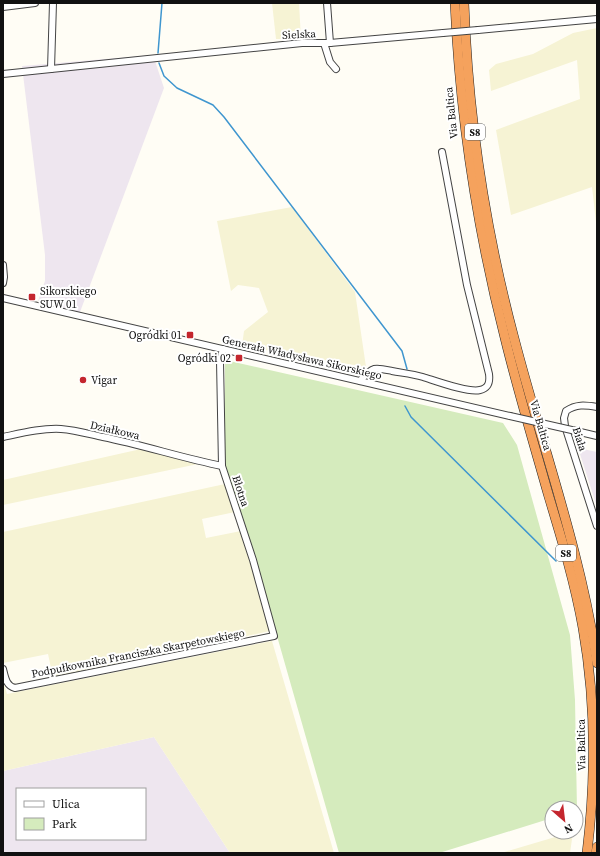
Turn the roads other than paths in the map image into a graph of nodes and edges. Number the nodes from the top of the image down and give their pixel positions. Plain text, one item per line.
1 (35, 3) edge
2 (52, 3) edge
3 (327, 3) edge
4 (455, 3) edge
5 (464, 3) edge
6 (3, 7) edge
7 (597, 19) edge
8 (327, 43) junction
9 (51, 69) junction
10 (336, 69) dead end
11 (3, 74) edge
12 (442, 152) dead end
13 (3, 265) edge
14 (3, 283) edge
15 (3, 298) edge
16 (223, 349) junction
17 (360, 381) junction
18 (597, 407) edge
19 (597, 436) edge
20 (3, 437) edge
21 (222, 466) junction
22 (597, 526) edge
23 (274, 636) joint
24 (597, 663) edge
25 (3, 669) edge
26 (597, 847) edge
27 (587, 853) edge
28 (596, 853) edge

1 - 6 street
2 - 9 street
3 - 8 street
4 - 27 highway, Via Baltica / S8
5 - 24 highway, Via Baltica / S8
7 - 8 street, Sielska, bridge
8 - 9 street, Sielska
8 - 10 street
9 - 11 street, Sielska
12 - 17 street
13 - 14 street
15 - 16 street, Generała Władysława Sikorskiego
16 - 17 street, Generała Władysława Sikorskiego
16 - 21 street, Błotna
17 - 19 street, Generała Władysława Sikorskiego, bridge
18 - 22 street, Biała
20 - 21 street, Działkowa
21 - 23 street, Błotna
23 - 25 street, Podpułkownika Franciszka Skarpetowskiego
26 - 28 highway

